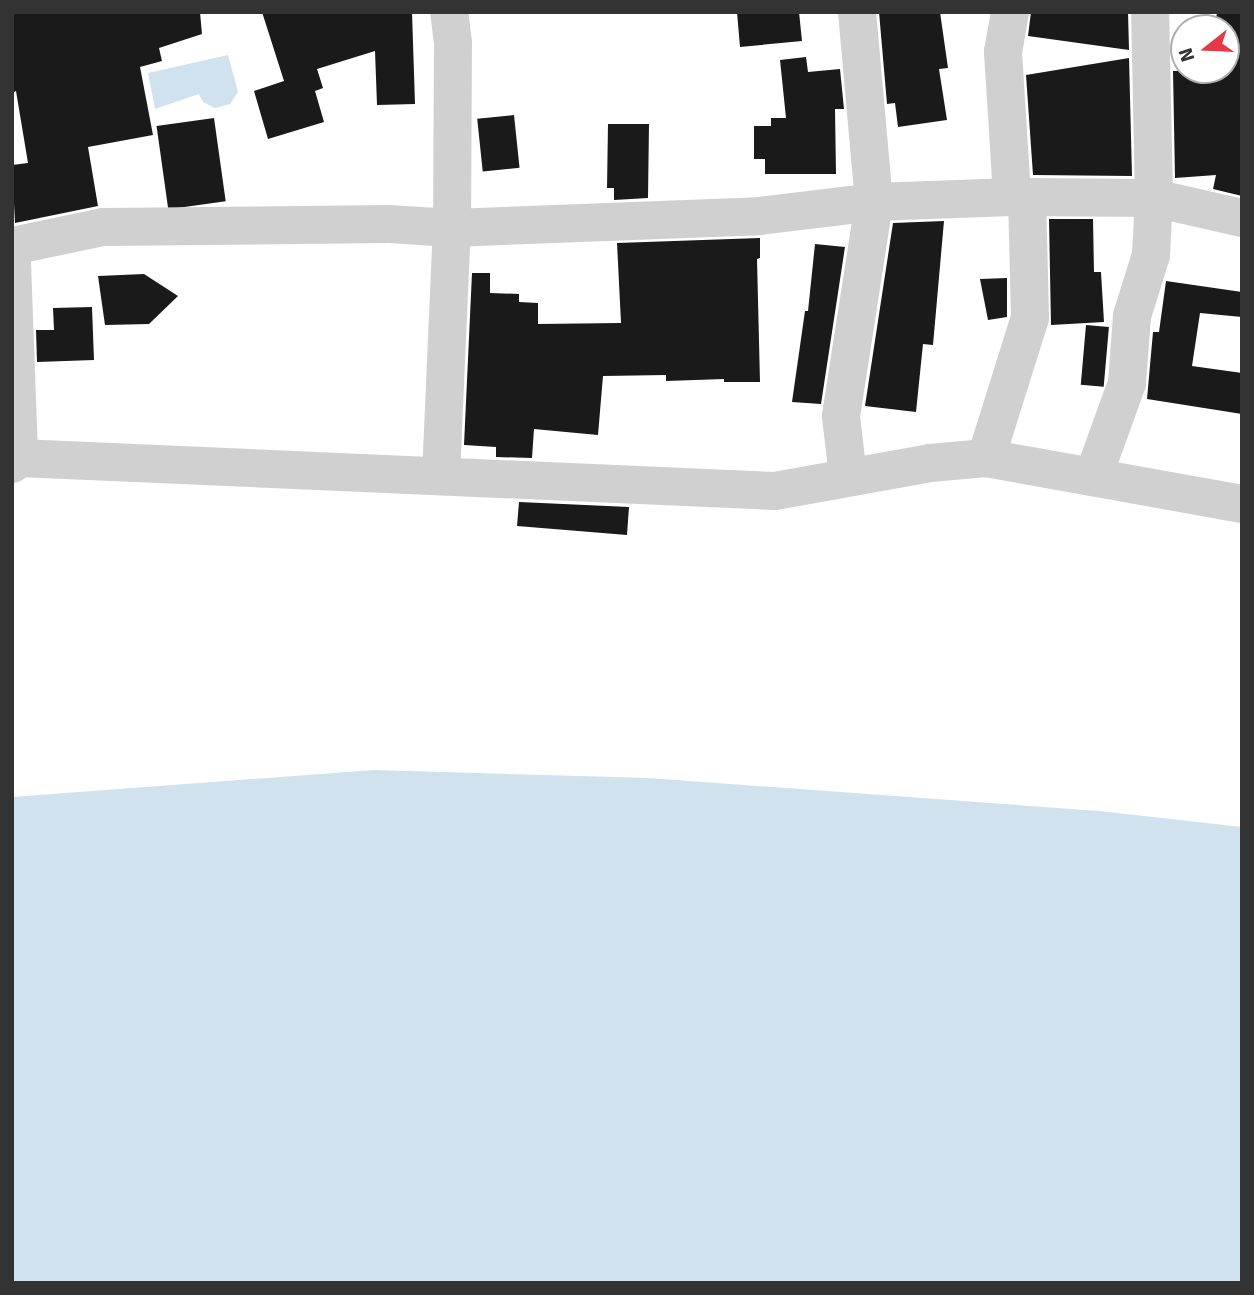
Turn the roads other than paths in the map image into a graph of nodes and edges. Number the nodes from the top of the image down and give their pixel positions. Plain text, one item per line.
1 (449, 12) edge
2 (856, 12) edge
3 (1010, 12) edge
4 (1150, 12) edge
5 (1019, 197) junction
6 (1154, 198) junction
7 (874, 202) junction
8 (1242, 218) edge
9 (452, 228) junction
10 (12, 246) edge
11 (12, 263) edge
12 (14, 317) edge
13 (986, 458) junction
14 (16, 461) edge
15 (442, 476) junction
16 (848, 476) junction
17 (1093, 477) junction
18 (1242, 504) edge

1 - 9 street
2 - 7 street
3 - 5 street
4 - 6 street
5 - 6 street
5 - 7 street
5 - 13 street
6 - 8 street
6 - 17 street
7 - 9 street
7 - 16 street
9 - 10 street
9 - 15 street
11 - 12 street
12 - 14 street
13 - 16 street
13 - 17 street
14 - 15 street
15 - 16 street
17 - 18 street

